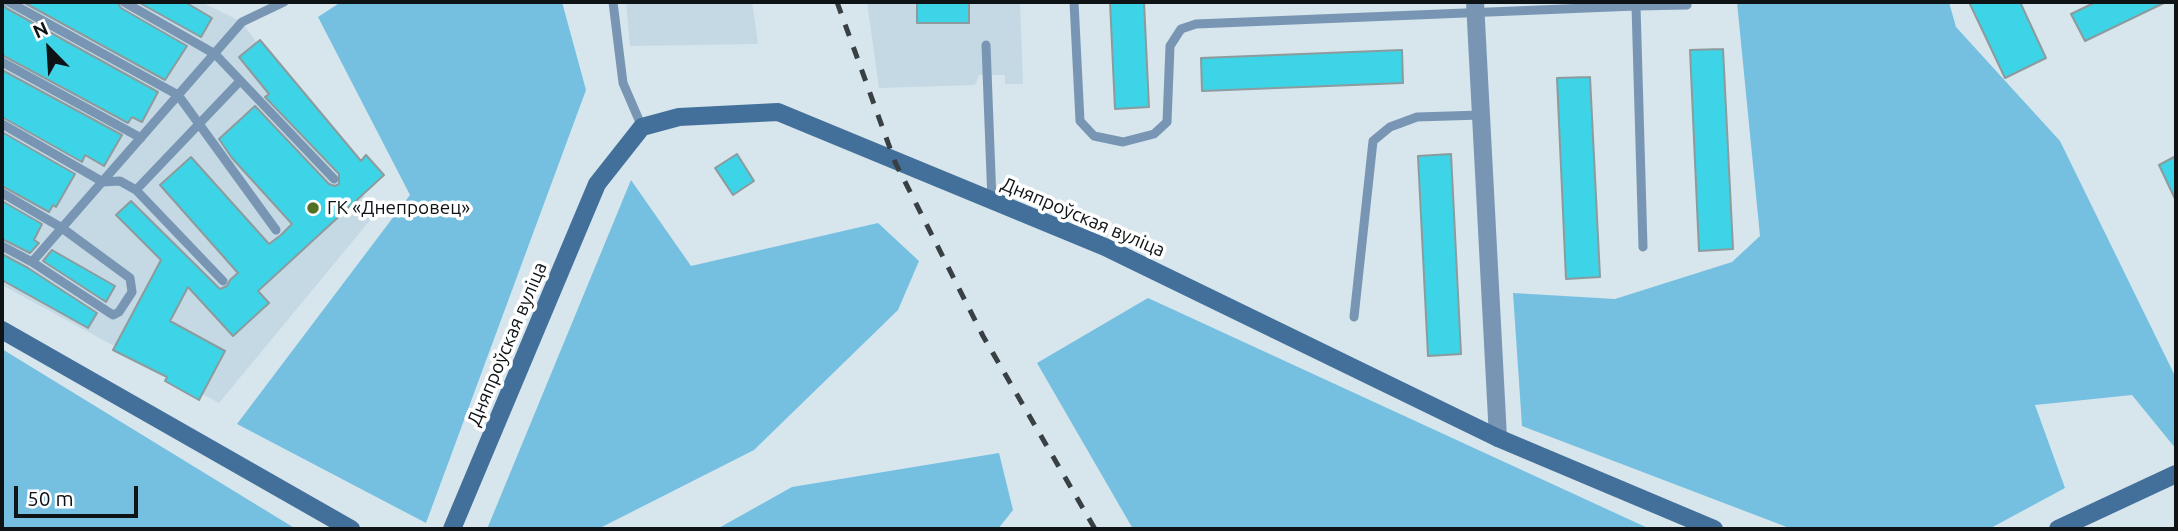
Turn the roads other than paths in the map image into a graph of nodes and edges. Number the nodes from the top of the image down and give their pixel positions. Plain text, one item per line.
1 (9, 2) edge
2 (124, 2) edge
3 (284, 2) edge
4 (612, 2) edge
5 (1074, 2) edge
6 (1687, 5) dead end
7 (1636, 6) junction
8 (1475, 8) edge
9 (986, 45) dead end
10 (215, 54) junction
11 (2, 62) edge
12 (240, 80) junction
13 (178, 95) junction
14 (1481, 115) junction
15 (2, 124) edge
16 (199, 124) junction
17 (642, 127) junction
18 (141, 138) junction
19 (334, 179) dead end
20 (103, 181) junction
21 (136, 190) junction
22 (2, 193) edge
23 (992, 201) junction
24 (62, 228) junction
25 (276, 230) dead end
26 (2, 246) edge
27 (1643, 247) dead end
28 (32, 262) junction
29 (223, 281) dead end
30 (1354, 317) dead end
31 (2, 330) edge
32 (1498, 438) junction
33 (2176, 474) edge
34 (351, 529) edge
35 (452, 529) edge
36 (1714, 529) edge
37 (2058, 529) edge

1 - 13 lane
2 - 10 lane
3 - 10 lane
4 - 17 lane
5 - 8 lane
6 - 7 lane
7 - 8 lane
7 - 27 lane
8 - 14 street
9 - 23 lane
10 - 12 lane
10 - 13 lane
11 - 18 lane
12 - 16 lane
12 - 19 lane
13 - 16 lane
13 - 18 lane
14 - 30 lane
14 - 32 street
15 - 20 lane
16 - 21 lane
16 - 25 lane
17 - 23 street, Дняпроўская вуліца
17 - 35 street, Дняпроўская вуліца
18 - 20 lane
20 - 21 lane
20 - 24 lane
21 - 29 lane
22 - 24 lane
23 - 32 street, Дняпроўская вуліца
24 - 28 lane
24 - 28 lane
26 - 28 lane
31 - 34 street
32 - 36 street, Дняпроўская вуліца
33 - 37 street

